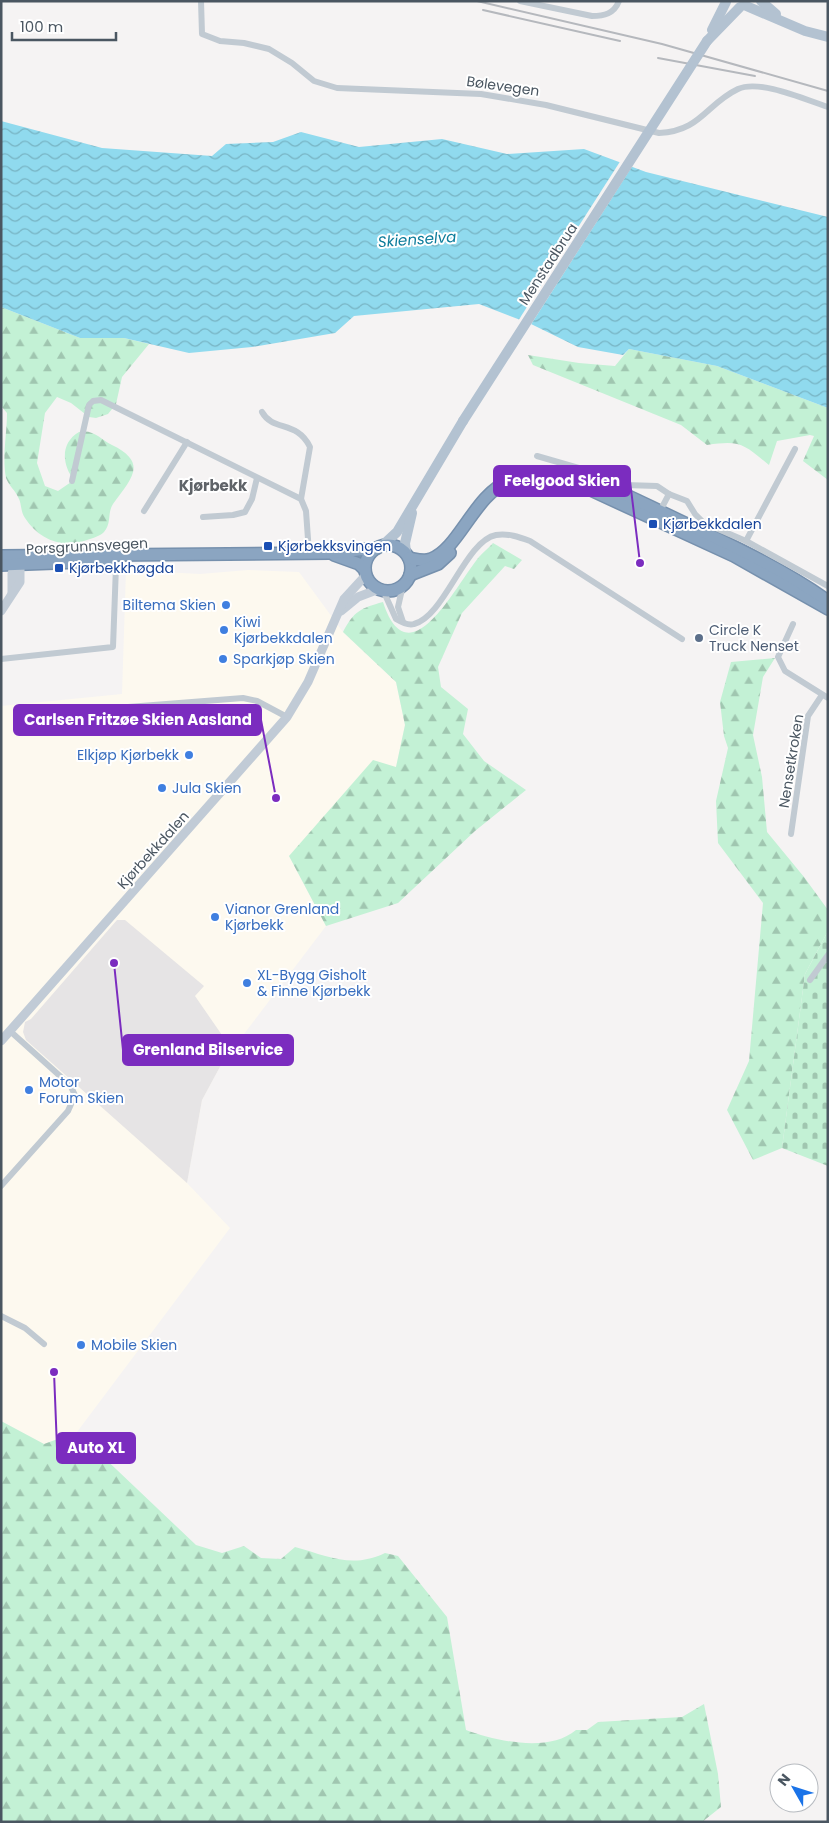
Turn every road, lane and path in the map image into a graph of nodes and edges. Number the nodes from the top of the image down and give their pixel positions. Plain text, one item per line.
1 (201, 1) edge
2 (520, 1) edge
3 (619, 1) edge
4 (761, 1) edge
5 (726, 2) edge
6 (744, 4) edge
7 (786, 22) junction
8 (828, 38) edge
9 (707, 41) junction
10 (828, 107) edge
11 (262, 412) dead end
12 (187, 442) junction
13 (795, 449) dead end
14 (537, 456) dead end
15 (257, 478) junction
16 (72, 481) dead end
17 (669, 494) junction
18 (301, 499) junction
19 (415, 503) junction
20 (144, 511) dead end
21 (658, 515) junction
22 (202, 517) dead end
23 (468, 521) junction
24 (746, 541) junction
25 (380, 547) junction
26 (308, 553) junction
27 (330, 554) junction
28 (1, 556) edge
29 (407, 556) junction
30 (13, 562) edge
31 (116, 566) dead end
32 (366, 573) junction
33 (406, 580) junction
34 (828, 586) edge
35 (381, 590) junction
36 (828, 601) edge
37 (828, 610) edge
38 (1, 611) edge
39 (337, 614) junction
40 (403, 622) junction
41 (794, 624) dead end
42 (682, 638) dead end
43 (1, 659) edge
44 (825, 696) edge
45 (112, 714) dead end
46 (287, 717) junction
47 (791, 834) dead end
48 (828, 955) edge
49 (810, 980) dead end
50 (10, 1031) junction
51 (1, 1041) edge
52 (1, 1186) edge
53 (1, 1316) edge
54 (44, 1344) dead end

1 - 10 street, Bølevegen
2 - 3 street
4 - 7 main road
5 - 6 main road
5 - 9 main road, Menstadbrua
6 - 7 main road
6 - 9 main road, Menstadbrua
7 - 8 main road
9 - 19 main road, Menstadbrua, bridge
11 - 18 street
12 - 15 street
12 - 16 street
12 - 20 street
13 - 24 street
14 - 17 street
15 - 18 street
15 - 22 street
17 - 21 street
17 - 24 street
18 - 26 street
19 - 25 main road, Menstadbrua
19 - 29 main road, Menstadbrua
21 - 23 highway
21 - 36 highway
21 - 37 highway
23 - 29 highway
23 - 33 highway
24 - 34 street
25 - 27 highway, Porsgrunnsvegen
25 - 29 highway
25 - 32 highway
26 - 27 highway, Porsgrunnsvegen
26 - 30 highway, Porsgrunnsvegen
27 - 32 highway, Porsgrunnsvegen
28 - 30 highway, Porsgrunnsvegen
29 - 33 highway
30 - 38 street
31 - 43 street
32 - 35 highway
32 - 39 street, Kjørbekkdalen
33 - 35 highway
33 - 40 street
35 - 39 street, Kjørbekkdalen
35 - 40 street
39 - 46 street, Kjørbekkdalen
40 - 42 street
41 - 44 street, Nensetkroken
44 - 47 street, Nensetkroken
45 - 46 street
46 - 50 street, Kjørbekkdalen
48 - 49 street
50 - 51 street, Kjørbekkdalen
50 - 52 street
53 - 54 street

